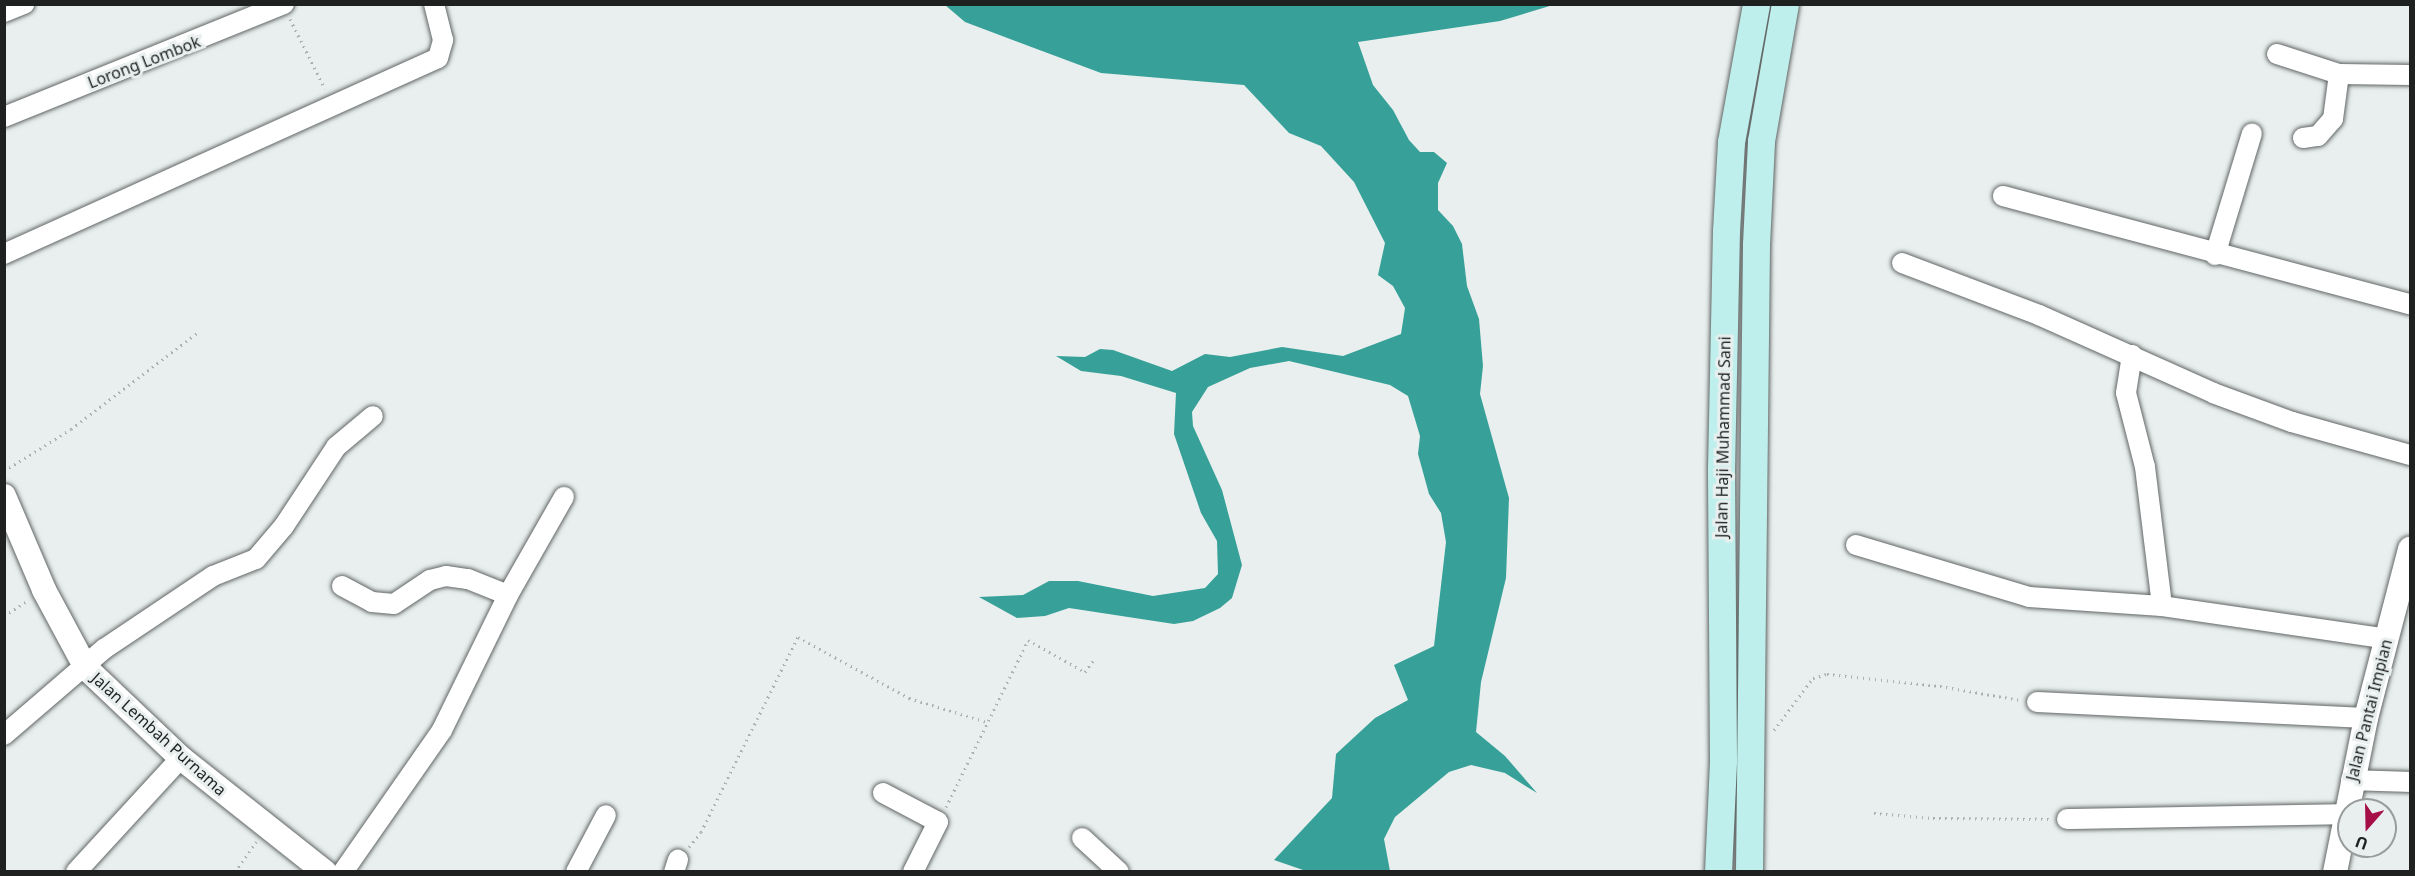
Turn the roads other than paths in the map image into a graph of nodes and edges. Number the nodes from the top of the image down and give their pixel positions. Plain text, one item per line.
1 (24, 4) edge
2 (434, 4) edge
3 (1756, 4) edge
4 (1785, 4) edge
5 (283, 6) edge
6 (4, 12) edge
7 (2277, 54) dead end
8 (2339, 74) junction
9 (2410, 75) edge
10 (4, 117) edge
11 (2252, 133) dead end
12 (2303, 138) dead end
13 (2003, 196) dead end
14 (4, 254) edge
15 (2215, 255) junction
16 (1902, 263) dead end
17 (2410, 304) edge
18 (2132, 354) junction
19 (373, 416) dead end
20 (2410, 455) edge
21 (4, 496) edge
22 (564, 497) dead end
23 (1856, 545) dead end
24 (2410, 549) edge
25 (342, 586) dead end
26 (508, 595) junction
27 (2162, 606) junction
28 (2387, 639) junction
29 (86, 668) junction
30 (2037, 702) road end
31 (2366, 718) junction
32 (4, 735) edge
33 (181, 758) junction
34 (1753, 758) junction
35 (1723, 760) junction
36 (2351, 780) junction
37 (2410, 782) edge
38 (883, 793) dead end
39 (2347, 798) edge
40 (2337, 814) edge
41 (606, 815) dead end
42 (2067, 819) road end
43 (1082, 838) dead end
44 (76, 872) edge
45 (325, 872) edge
46 (343, 872) edge
47 (576, 872) edge
48 (914, 872) edge
49 (1119, 872) edge
50 (1718, 872) edge
51 (1749, 872) edge

1 - 6 street
2 - 14 street
3 - 35 main road, Jalan Haji Muhammad Sani
4 - 34 main road, Jalan Haji Muhammad Sani
5 - 10 street, Lorong Lombok
7 - 8 street
8 - 9 street
8 - 12 street
11 - 15 street
13 - 15 street
15 - 17 street
16 - 18 street
18 - 20 street
18 - 27 street
19 - 29 street
21 - 29 street, Jalan Lembah Purnama
22 - 26 street
23 - 27 street
24 - 28 street, Jalan Pantai Impian
25 - 26 street
26 - 46 street
27 - 28 street
28 - 31 street, Jalan Pantai Impian
29 - 32 street
29 - 33 street, Jalan Lembah Purnama
30 - 31 street
31 - 36 street, Jalan Pantai Impian
33 - 44 street
33 - 45 street, Jalan Lembah Purnama
34 - 35 main road
34 - 51 main road, Jalan Haji Muhammad Sani
35 - 50 main road, Jalan Haji Muhammad Sani
36 - 37 street
36 - 39 street, Jalan Pantai Impian
38 - 48 street
40 - 42 street
41 - 47 street
43 - 49 street

